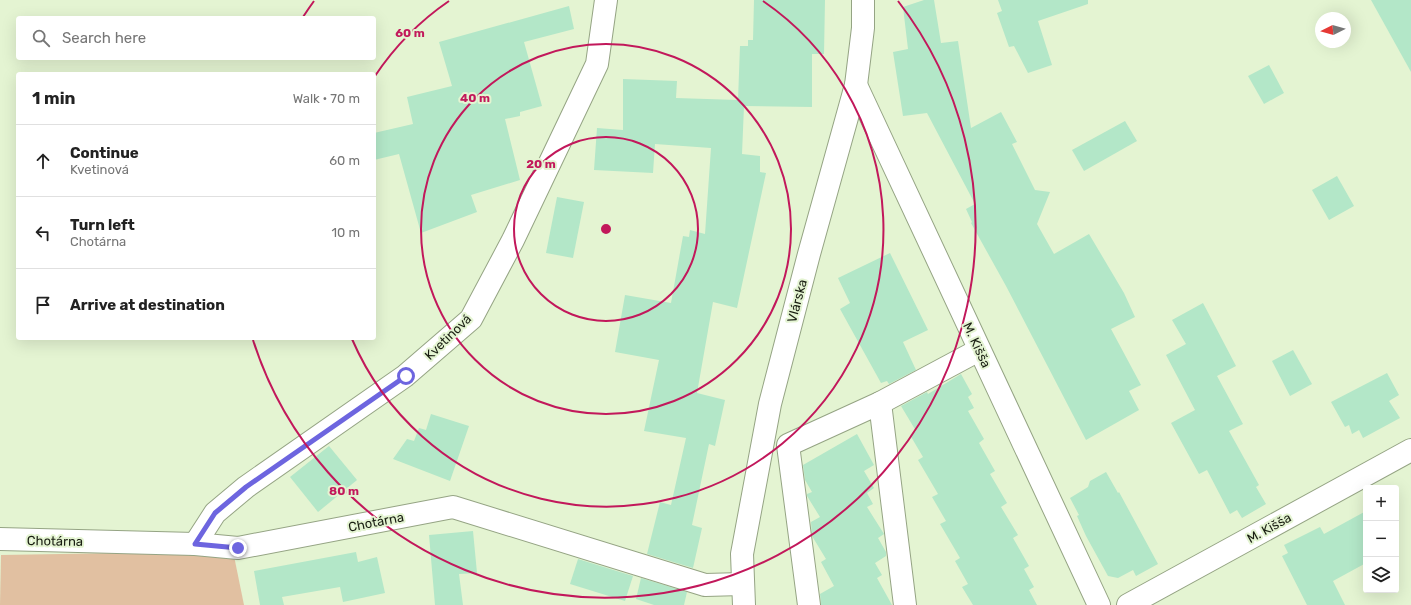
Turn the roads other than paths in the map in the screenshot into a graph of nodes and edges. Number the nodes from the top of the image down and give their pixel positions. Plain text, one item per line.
1 (606, 0) edge
2 (863, 0) edge
3 (856, 85) junction
4 (979, 350) junction
5 (880, 402) junction
6 (1411, 450) edge
7 (0, 540) edge
8 (195, 544) junction
9 (743, 595) edge
10 (809, 605) edge
11 (905, 605) edge
12 (1099, 605) edge
13 (1128, 605) edge

1 - 8 street, Kvetinová
2 - 3 street, Vlárska
3 - 4 street, M. Kišša
3 - 9 street, Vlárska
4 - 5 street
4 - 12 street, M. Kišša
5 - 10 street
5 - 11 street
6 - 13 street, M. Kišša
7 - 8 street, Chotárna
8 - 9 street, Chotárna

